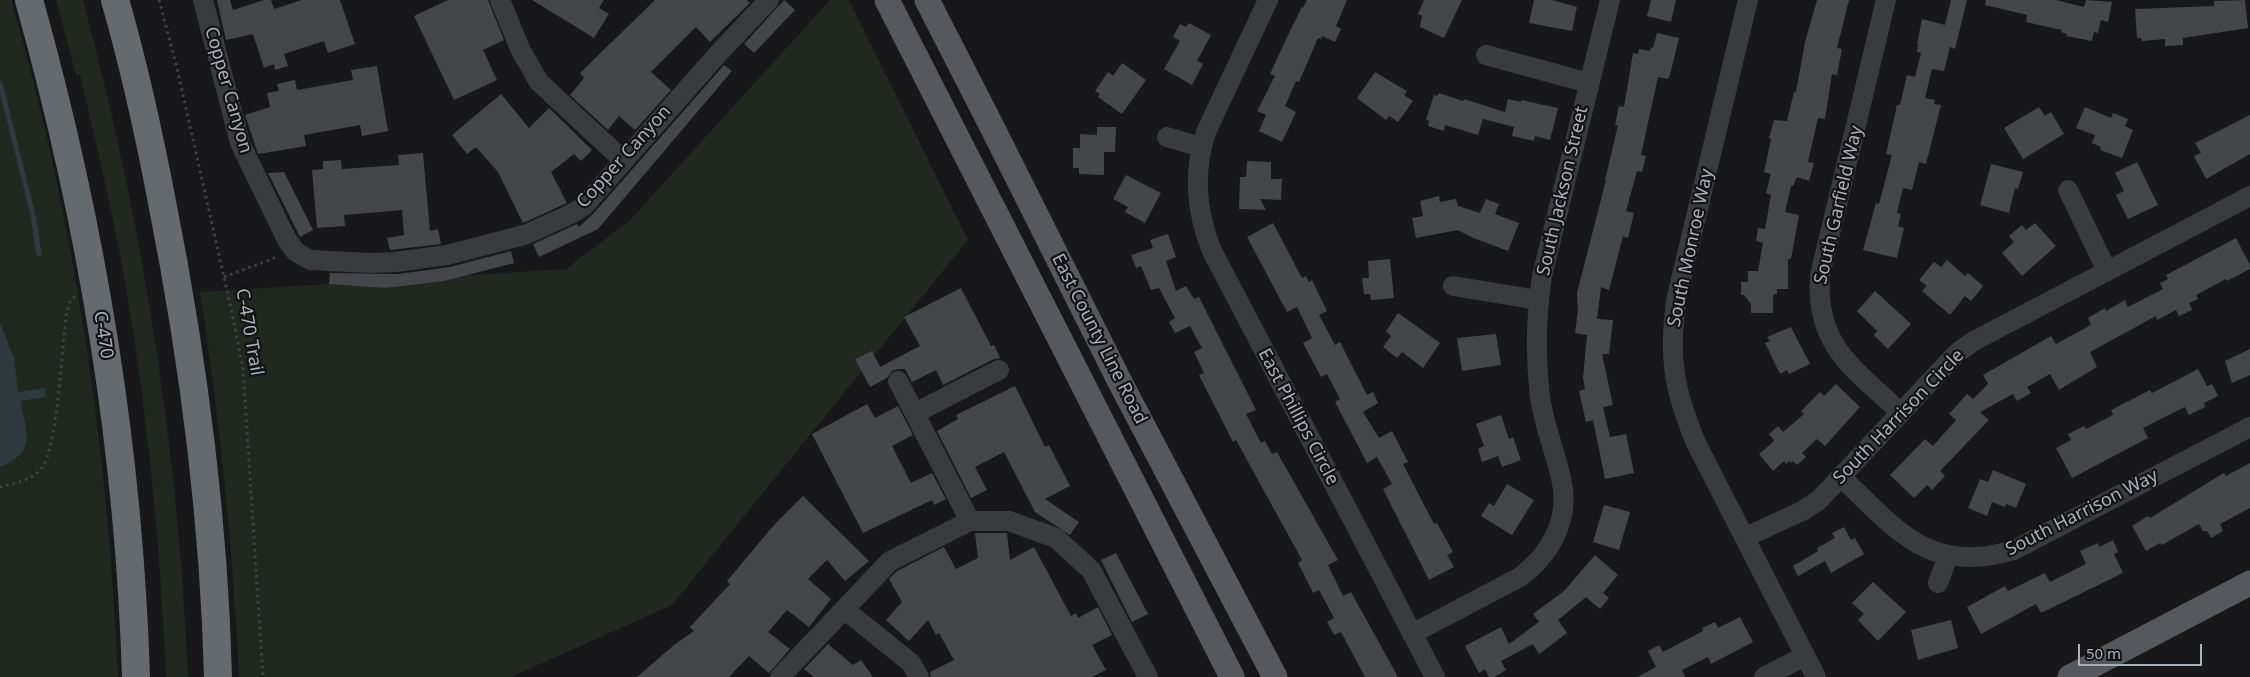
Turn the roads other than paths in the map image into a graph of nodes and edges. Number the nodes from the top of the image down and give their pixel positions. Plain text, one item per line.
1 (30, 0) edge
2 (114, 0) edge
3 (203, 0) edge
4 (500, 0) edge
5 (768, 0) edge
6 (888, 0) edge
7 (926, 0) edge
8 (1268, 0) edge
9 (1610, 0) edge
10 (1748, 0) edge
11 (1886, 0) edge
12 (1486, 55) dead end
13 (1589, 83) junction
14 (1167, 137) dead end
15 (1201, 147) junction
16 (624, 160) junction
17 (2068, 190) dead end
18 (2250, 196) edge
19 (2107, 271) junction
20 (1453, 286) dead end
21 (1538, 300) junction
22 (999, 370) dead end
23 (898, 381) dead end
24 (1901, 413) junction
25 (915, 414) junction
26 (2250, 427) edge
27 (1841, 477) junction
28 (970, 521) junction
29 (1746, 538) junction
30 (1948, 556) junction
31 (1938, 583) dead end
32 (2250, 583) edge
33 (844, 609) junction
34 (1412, 634) junction
35 (1805, 656) junction
36 (136, 677) edge
37 (218, 677) edge
38 (780, 677) edge
39 (919, 677) edge
40 (1148, 677) edge
41 (1232, 677) edge
42 (1275, 677) edge
43 (1434, 677) edge
44 (1764, 677) edge
45 (1816, 677) edge
46 (2070, 677) edge

1 - 36 highway, C-470
2 - 37 highway
3 - 16 street, Copper Canyon
4 - 16 street
5 - 16 street, Copper Canyon
6 - 41 main road, East County Line Road
7 - 42 main road, East County Line Road
8 - 15 street, East Phillips Circle
9 - 13 street, South Jackson Street
10 - 29 street, South Monroe Way
11 - 24 street, South Garfield Way
12 - 13 street, South Jackson Street
13 - 21 street, South Jackson Street
14 - 15 street
15 - 34 street, East Phillips Circle
17 - 19 street
18 - 19 street, South Harrison Circle
19 - 24 street, South Harrison Circle
20 - 21 street, South Jackson Street
21 - 34 street, South Jackson Street
22 - 25 street
23 - 25 street
24 - 27 street, South Harrison Circle
25 - 28 street
26 - 30 street, South Harrison Way
27 - 29 street, South Harrison Circle
27 - 30 street, South Harrison Way
28 - 33 street
28 - 40 street
29 - 35 street, South Monroe Way
30 - 31 street
32 - 46 main road
33 - 38 street
33 - 39 street
34 - 43 street, East Phillips Circle
35 - 44 street
35 - 45 street, South Monroe Way

